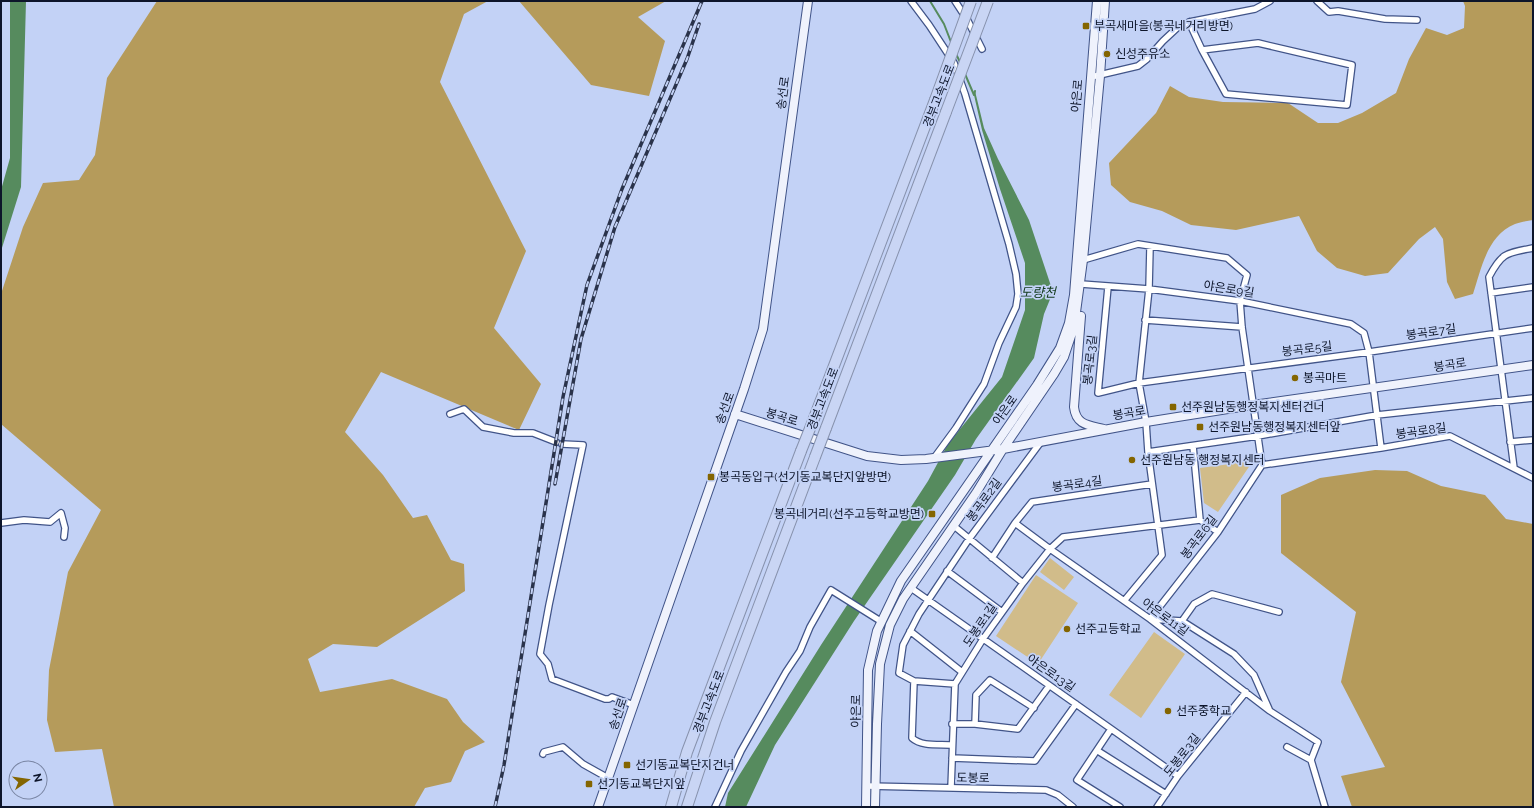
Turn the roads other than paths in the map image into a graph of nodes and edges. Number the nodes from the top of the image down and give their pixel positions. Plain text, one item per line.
1 (808, 1) edge
2 (911, 1) edge
3 (955, 1) edge
4 (971, 1) edge
5 (988, 1) edge
6 (1097, 1) edge
7 (1105, 1) edge
8 (1270, 1) edge
9 (1317, 1) edge
10 (1417, 20) dead end
11 (1189, 22) junction
12 (982, 49) dead end
13 (1202, 50) junction
14 (1100, 75) junction
15 (1091, 77) junction
16 (1150, 247) junction
17 (1533, 248) edge
18 (1083, 260) junction
19 (1081, 284) junction
20 (1108, 287) junction
21 (1533, 287) edge
22 (1149, 289) junction
23 (1491, 293) junction
24 (1240, 301) junction
25 (1145, 320) junction
26 (1242, 327) junction
27 (1533, 328) edge
28 (1496, 334) junction
29 (1369, 352) junction
30 (1533, 365) edge
31 (1248, 368) junction
32 (1501, 369) junction
33 (1139, 383) junction
34 (1373, 389) junction
35 (1533, 398) edge
36 (1505, 402) junction
37 (1252, 405) junction
38 (450, 414) dead end
39 (734, 414) junction
40 (1377, 415) junction
41 (1146, 422) junction
42 (1106, 429) junction
43 (1258, 436) junction
44 (1533, 440) edge
45 (556, 442) dead end
46 (1510, 442) junction
47 (1040, 443) junction
48 (562, 444) dead end
49 (1193, 446) junction
50 (1381, 448) junction
51 (1003, 449) junction
52 (991, 451) junction
53 (1148, 452) junction
54 (934, 458) junction
55 (1262, 464) junction
56 (1514, 468) junction
57 (1533, 478) edge
58 (1152, 484) junction
59 (1200, 520) junction
60 (1, 523) edge
61 (1016, 523) junction
62 (954, 526) junction
63 (1158, 526) junction
64 (1218, 532) junction
65 (64, 537) dead end
66 (969, 539) junction
67 (1050, 549) junction
68 (992, 558) junction
69 (948, 571) junction
70 (1023, 583) junction
71 (910, 588) junction
72 (927, 600) junction
73 (1124, 601) junction
74 (1002, 612) junction
75 (1279, 612) dead end
76 (1150, 619) junction
77 (1182, 621) junction
78 (882, 622) junction
79 (910, 631) junction
80 (983, 639) junction
81 (962, 672) junction
82 (914, 681) junction
83 (954, 684) junction
84 (1049, 686) junction
85 (1246, 692) junction
86 (1076, 704) junction
87 (634, 705) junction
88 (1034, 708) junction
89 (1270, 711) junction
90 (952, 724) junction
91 (975, 724) junction
92 (1111, 729) junction
93 (952, 745) junction
94 (1287, 747) dead end
95 (1098, 751) junction
96 (543, 754) dead end
97 (952, 758) junction
98 (1311, 760) junction
99 (1178, 776) junction
100 (608, 778) junction
101 (867, 786) junction
102 (876, 786) junction
103 (951, 788) junction
104 (1166, 794) junction
105 (598, 807) edge
106 (671, 807) edge
107 (687, 807) edge
108 (715, 807) edge
109 (866, 807) edge
110 (875, 807) edge
111 (1073, 807) edge
112 (1120, 807) edge
113 (1157, 807) edge
114 (1325, 807) edge

1 - 39 main road, 송선로
2 - 54 street
3 - 12 street
4 - 106 highway, 경부고속도로, bridge
5 - 107 highway, 경부고속도로, bridge
6 - 15 main road, 야은로
7 - 14 main road, 야은로
8 - 11 street
9 - 10 street
11 - 13 street
11 - 14 street
13 - 13 street
14 - 15 street
14 - 18 main road, 야은로
15 - 52 main road, 야은로
16 - 18 street
16 - 22 street
16 - 24 street
17 - 23 street
18 - 19 main road, 야은로
19 - 20 street, 야은로9길
19 - 42 main road
19 - 51 main road, 야은로
20 - 22 street, 야은로9길
20 - 33 street, 봉곡로3길
21 - 23 street
22 - 24 street, 야은로9길
22 - 25 street
23 - 28 street
24 - 26 street
24 - 29 street, 야은로9길
25 - 26 street
25 - 33 street
26 - 31 street
27 - 28 street, 봉곡로7길
28 - 29 street, 봉곡로7길
28 - 32 street
29 - 31 street, 봉곡로5길
29 - 34 street
30 - 32 main road, 봉곡로
31 - 33 street, 봉곡로3길
31 - 37 street
32 - 34 main road, 봉곡로
32 - 36 street
33 - 41 street
34 - 37 main road, 봉곡로
34 - 40 street, 봉곡로8길
35 - 36 street, 봉곡로8길
36 - 40 street, 봉곡로8길
36 - 46 street
37 - 41 main road, 봉곡로
37 - 43 street
38 - 45 street
39 - 54 main road, 봉곡로
39 - 87 main road, 송선로
40 - 43 street
40 - 50 street, 봉곡로8길
41 - 42 main road, 봉곡로
41 - 53 street
42 - 47 main road, 봉곡로
43 - 49 street
43 - 55 street
44 - 46 street
46 - 56 street
47 - 51 main road, 봉곡로
47 - 66 street, 봉곡로2길
48 - 87 street
49 - 53 street
49 - 59 street
50 - 55 street
50 - 56 street, 봉곡로8길
51 - 52 main road, 봉곡로
51 - 62 main road, 야은로
52 - 54 main road, 봉곡로
52 - 78 main road, 야은로
53 - 58 street
55 - 64 street, 봉곡로6길
56 - 57 street, 봉곡로8길
58 - 61 street, 봉곡로4길
58 - 63 street
59 - 63 street
59 - 64 street
60 - 65 street
61 - 67 street, 야은로11길
61 - 68 street
62 - 66 street
62 - 71 main road, 야은로
63 - 67 street
63 - 73 street
64 - 76 street, 봉곡로6길
66 - 68 street
66 - 69 street, 봉곡로2길
67 - 70 street, 도봉로1길
67 - 73 street, 야은로11길
68 - 70 street
69 - 72 street, 봉곡로2길
69 - 74 street
70 - 74 street, 도봉로1길
71 - 72 street, 야은로13길
71 - 102 main road, 야은로
72 - 79 street, 봉곡로2길
72 - 80 street, 야은로13길
73 - 76 street, 야은로11길
74 - 80 street, 도봉로1길
75 - 77 street
76 - 77 street
76 - 85 street, 야은로11길
77 - 89 street
78 - 101 main road, 야은로
78 - 108 street
79 - 81 street
79 - 82 street, 봉곡로2길
80 - 81 street, 도봉로1길
80 - 84 street, 야은로13길
81 - 83 street, 도봉로1길
82 - 83 street
82 - 93 street
83 - 90 street
84 - 86 street, 야은로13길
84 - 88 street
85 - 89 street, 야은로11길
85 - 99 street, 도봉로3길
86 - 92 street, 야은로13길
86 - 97 street
87 - 100 main road, 송선로
88 - 91 street
88 - 91 street
89 - 98 street, 야은로11길
90 - 91 street
90 - 93 street
92 - 95 street
92 - 99 street, 야은로13길
93 - 97 street
94 - 98 street
95 - 104 street, 도봉로3길
95 - 112 street
96 - 100 street
97 - 103 street
98 - 114 street
99 - 104 street, 도봉로3길
100 - 105 main road, 송선로
101 - 102 street, 도봉로
101 - 109 main road, 야은로
102 - 103 street, 도봉로
102 - 110 main road, 야은로
103 - 111 street, 도봉로
104 - 113 street, 도봉로3길

